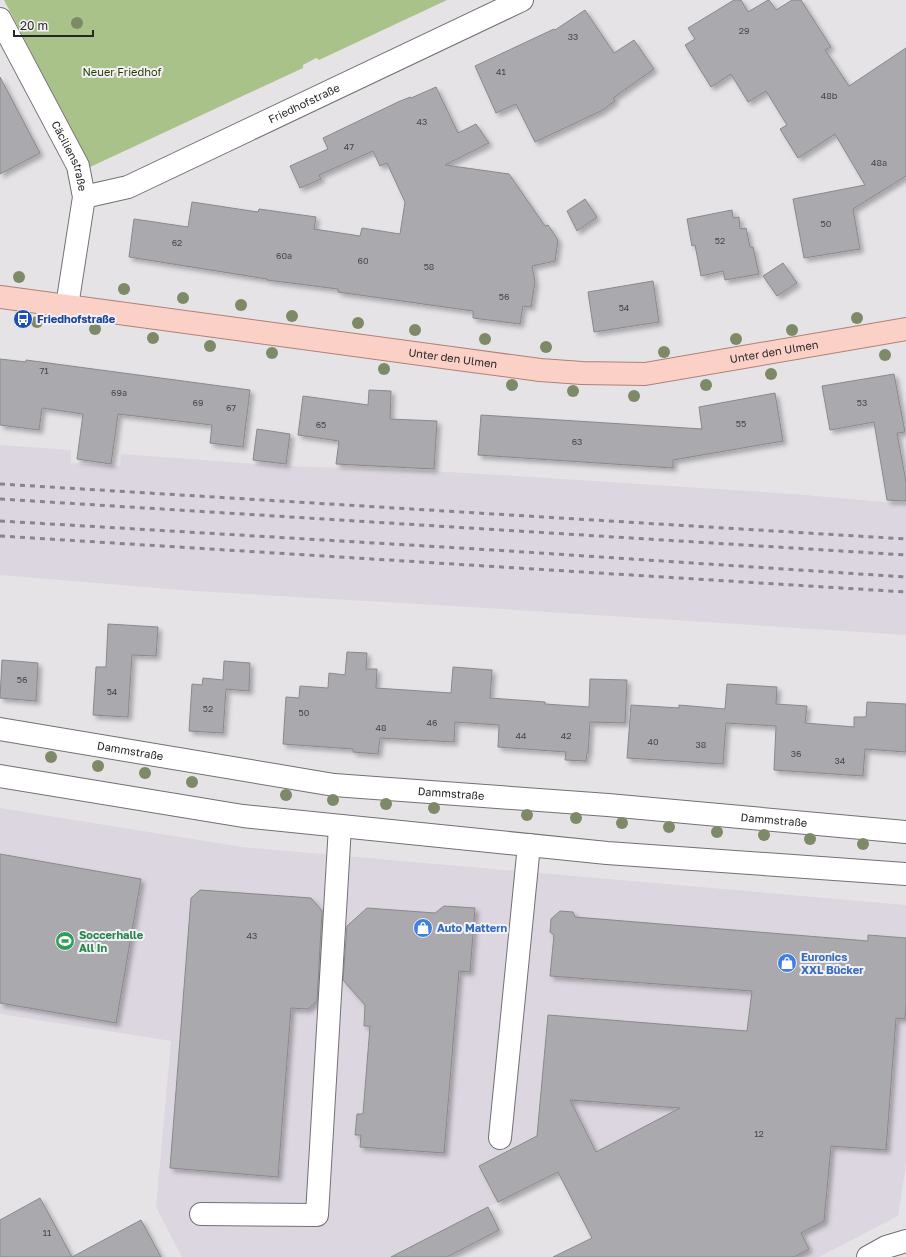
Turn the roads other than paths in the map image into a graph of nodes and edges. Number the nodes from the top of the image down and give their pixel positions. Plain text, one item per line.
1 (522, 0) edge
2 (0, 19) edge
3 (84, 198) junction
4 (0, 297) edge
5 (67, 306) junction
6 (906, 329) edge
7 (0, 729) edge
8 (0, 776) edge
9 (340, 826) junction
10 (906, 832) edge
11 (529, 845) junction
12 (906, 874) edge
13 (500, 1138) dead end
14 (201, 1214) dead end
15 (906, 1241) edge
16 (868, 1257) edge

1 - 3 street, Friedhofstraße
2 - 3 street, Cäcilienstraße
3 - 5 street, Cäcilienstraße
4 - 5 main road, Unter den Ulmen
5 - 6 main road, Unter den Ulmen
7 - 10 street, Dammstraße
8 - 9 street
9 - 11 street
9 - 14 street
11 - 12 street
11 - 13 street
15 - 16 street

